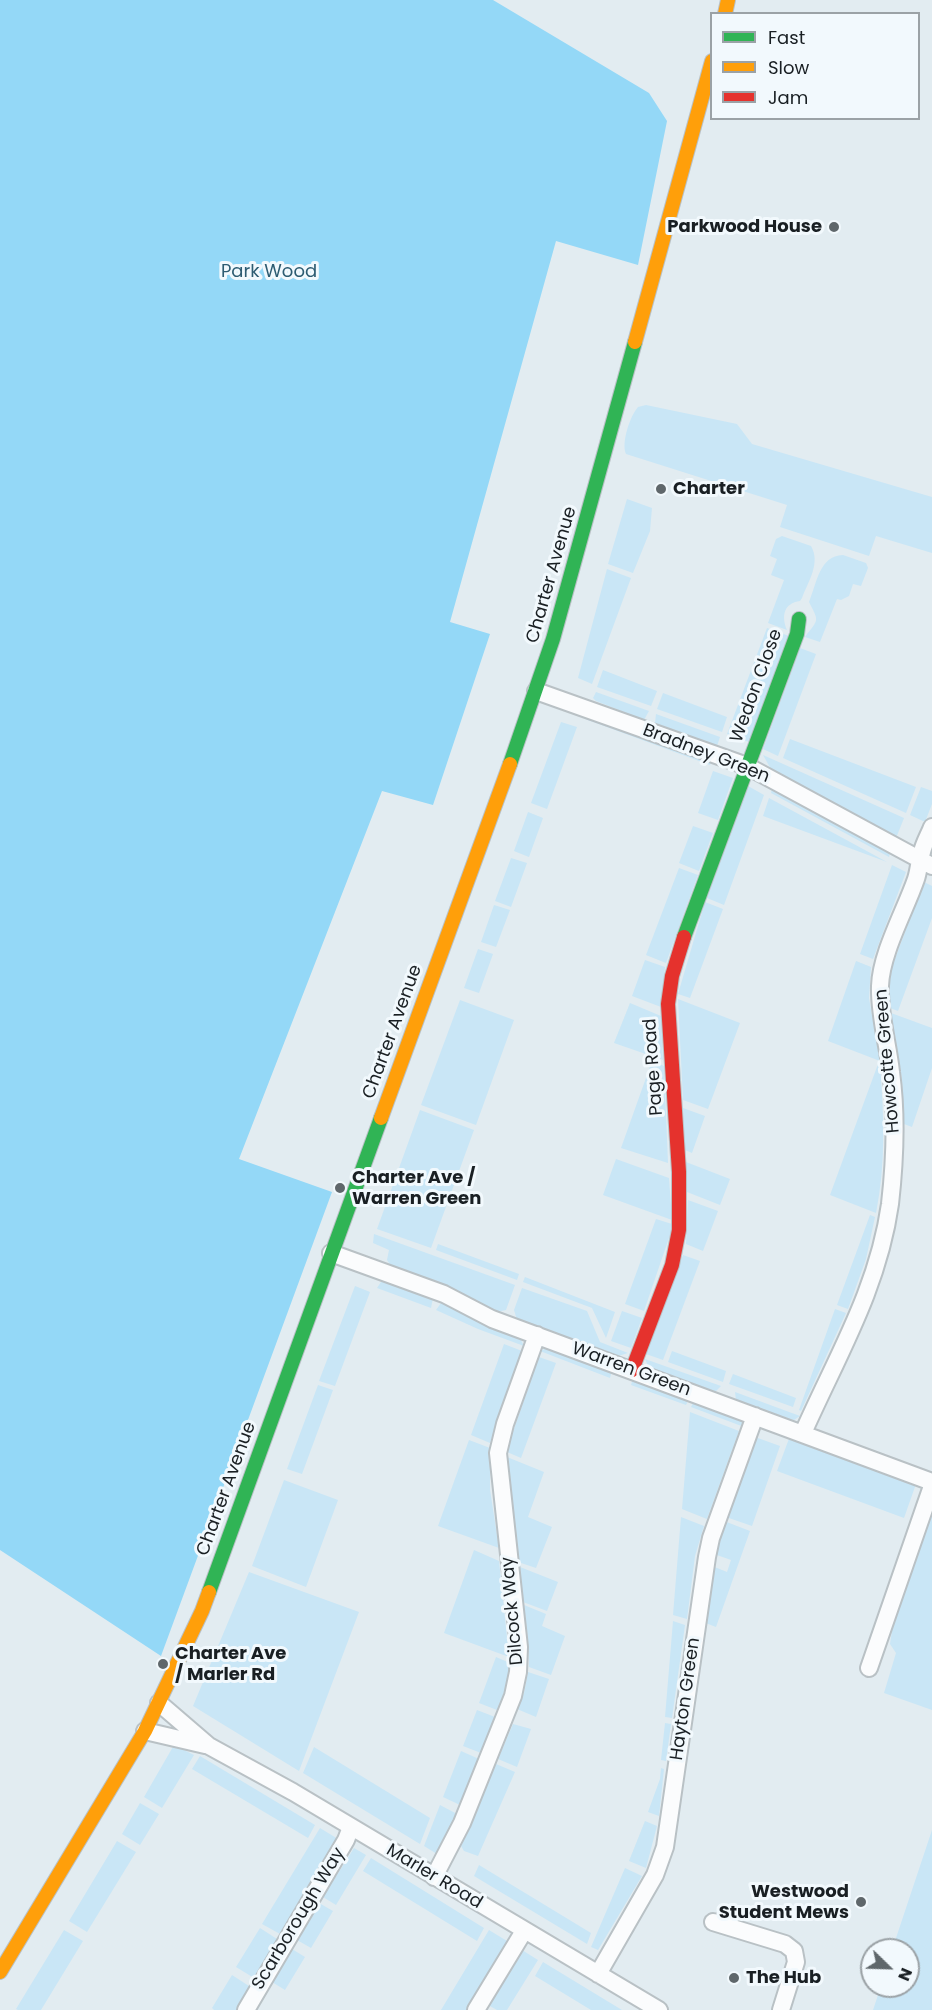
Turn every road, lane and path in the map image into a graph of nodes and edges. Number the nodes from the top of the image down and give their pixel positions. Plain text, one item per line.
1 (710, 66) edge
2 (799, 619) dead end
3 (536, 691) junction
4 (747, 766) junction
5 (932, 827) edge
6 (926, 863) edge
7 (331, 1253) junction
8 (537, 1335) junction
9 (632, 1370) junction
10 (755, 1416) junction
11 (803, 1433) junction
12 (932, 1484) edge
13 (869, 1668) dead end
14 (159, 1703) junction
15 (145, 1731) junction
16 (209, 1746) junction
17 (351, 1827) junction
18 (434, 1877) junction
19 (713, 1922) dead end
20 (524, 1931) junction
21 (0, 1972) edge
22 (598, 1974) junction
23 (246, 2010) edge
24 (476, 2010) edge
25 (659, 2010) edge
26 (782, 2010) edge

1 - 3 street, Charter Avenue
2 - 4 street, Wedon Close
3 - 4 street, Bradney Green
3 - 7 street, Charter Avenue
4 - 6 street, Bradney Green
4 - 9 street, Page Road
5 - 6 street, Howcotte Green
6 - 11 street, Howcotte Green
7 - 8 street, Warren Green
7 - 14 street, Charter Avenue
8 - 9 street, Warren Green
8 - 18 street, Dilcock Way
9 - 10 street, Warren Green
10 - 11 street, Warren Green
10 - 22 street, Hayton Green
11 - 12 street, Warren Green
12 - 13 street
14 - 15 street, Charter Avenue
14 - 16 street, Marler Road
15 - 16 street, Marler Road
15 - 21 street, Charter Avenue
16 - 17 street, Marler Road
17 - 18 street, Marler Road
17 - 23 street, Scarborough Way
18 - 20 street, Marler Road
19 - 26 street
20 - 22 street, Marler Road
20 - 24 street
22 - 25 street, Marler Road

